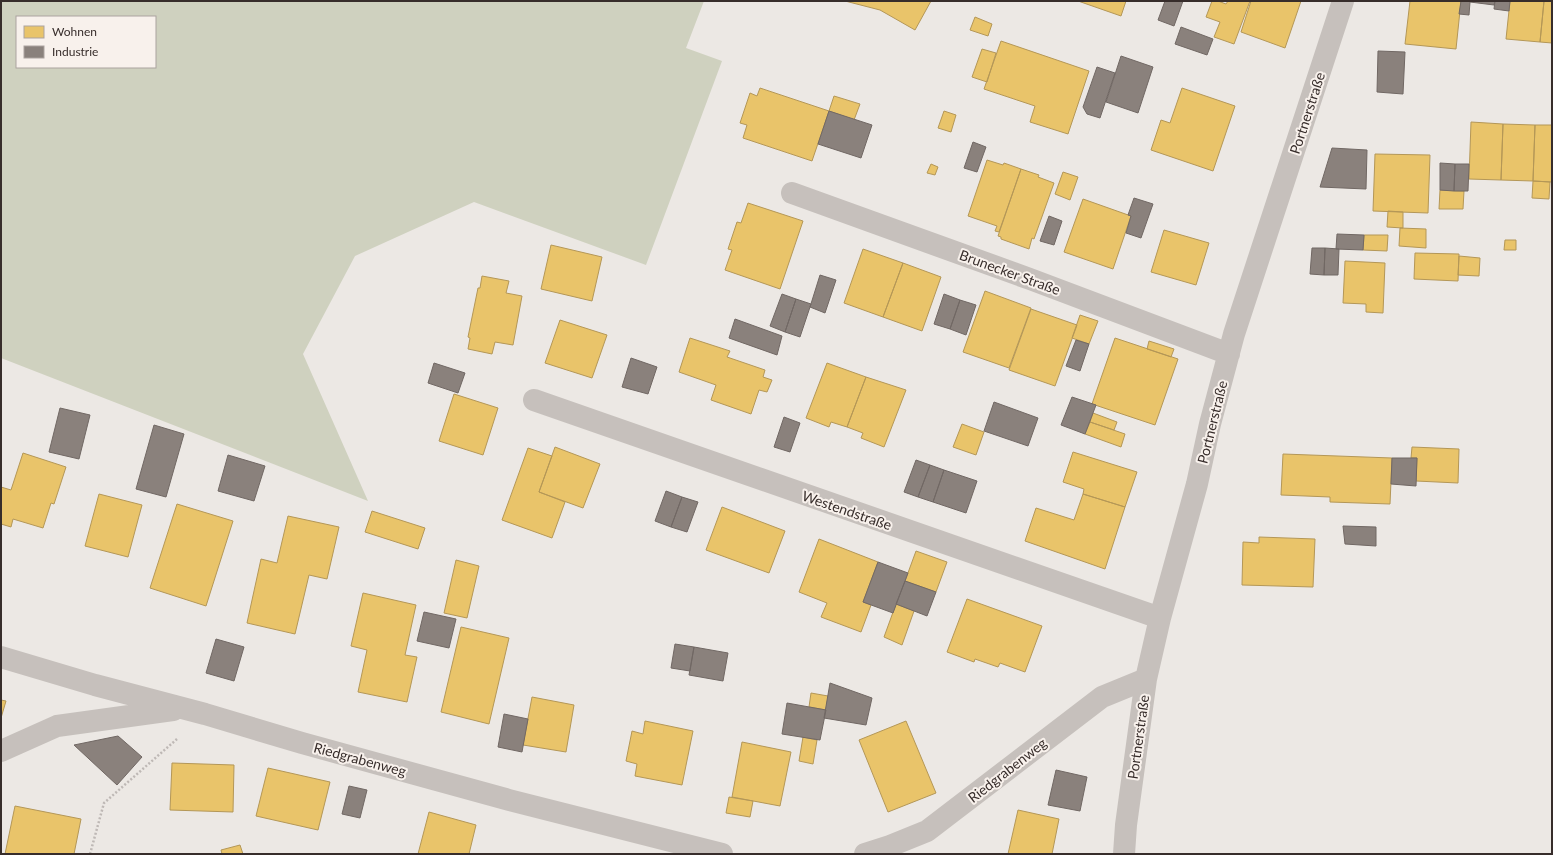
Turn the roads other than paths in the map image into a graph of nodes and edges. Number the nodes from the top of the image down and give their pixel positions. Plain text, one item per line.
1 (1343, 1) edge
2 (792, 192) dead end
3 (1229, 354) junction
4 (534, 400) dead end
5 (1160, 618) junction
6 (1, 657) edge
7 (1146, 679) junction
8 (182, 708) junction
9 (1, 751) edge
10 (722, 854) edge
11 (865, 854) edge
12 (1124, 854) edge

1 - 3 street, Portnerstraße
2 - 3 street, Brunecker Straße
3 - 5 street, Portnerstraße
4 - 5 street, Westendstraße
5 - 7 street, Portnerstraße
6 - 8 street, Riedgrabenweg
7 - 11 street, Riedgrabenweg
7 - 12 street, Portnerstraße
8 - 9 street
8 - 10 street, Riedgrabenweg

